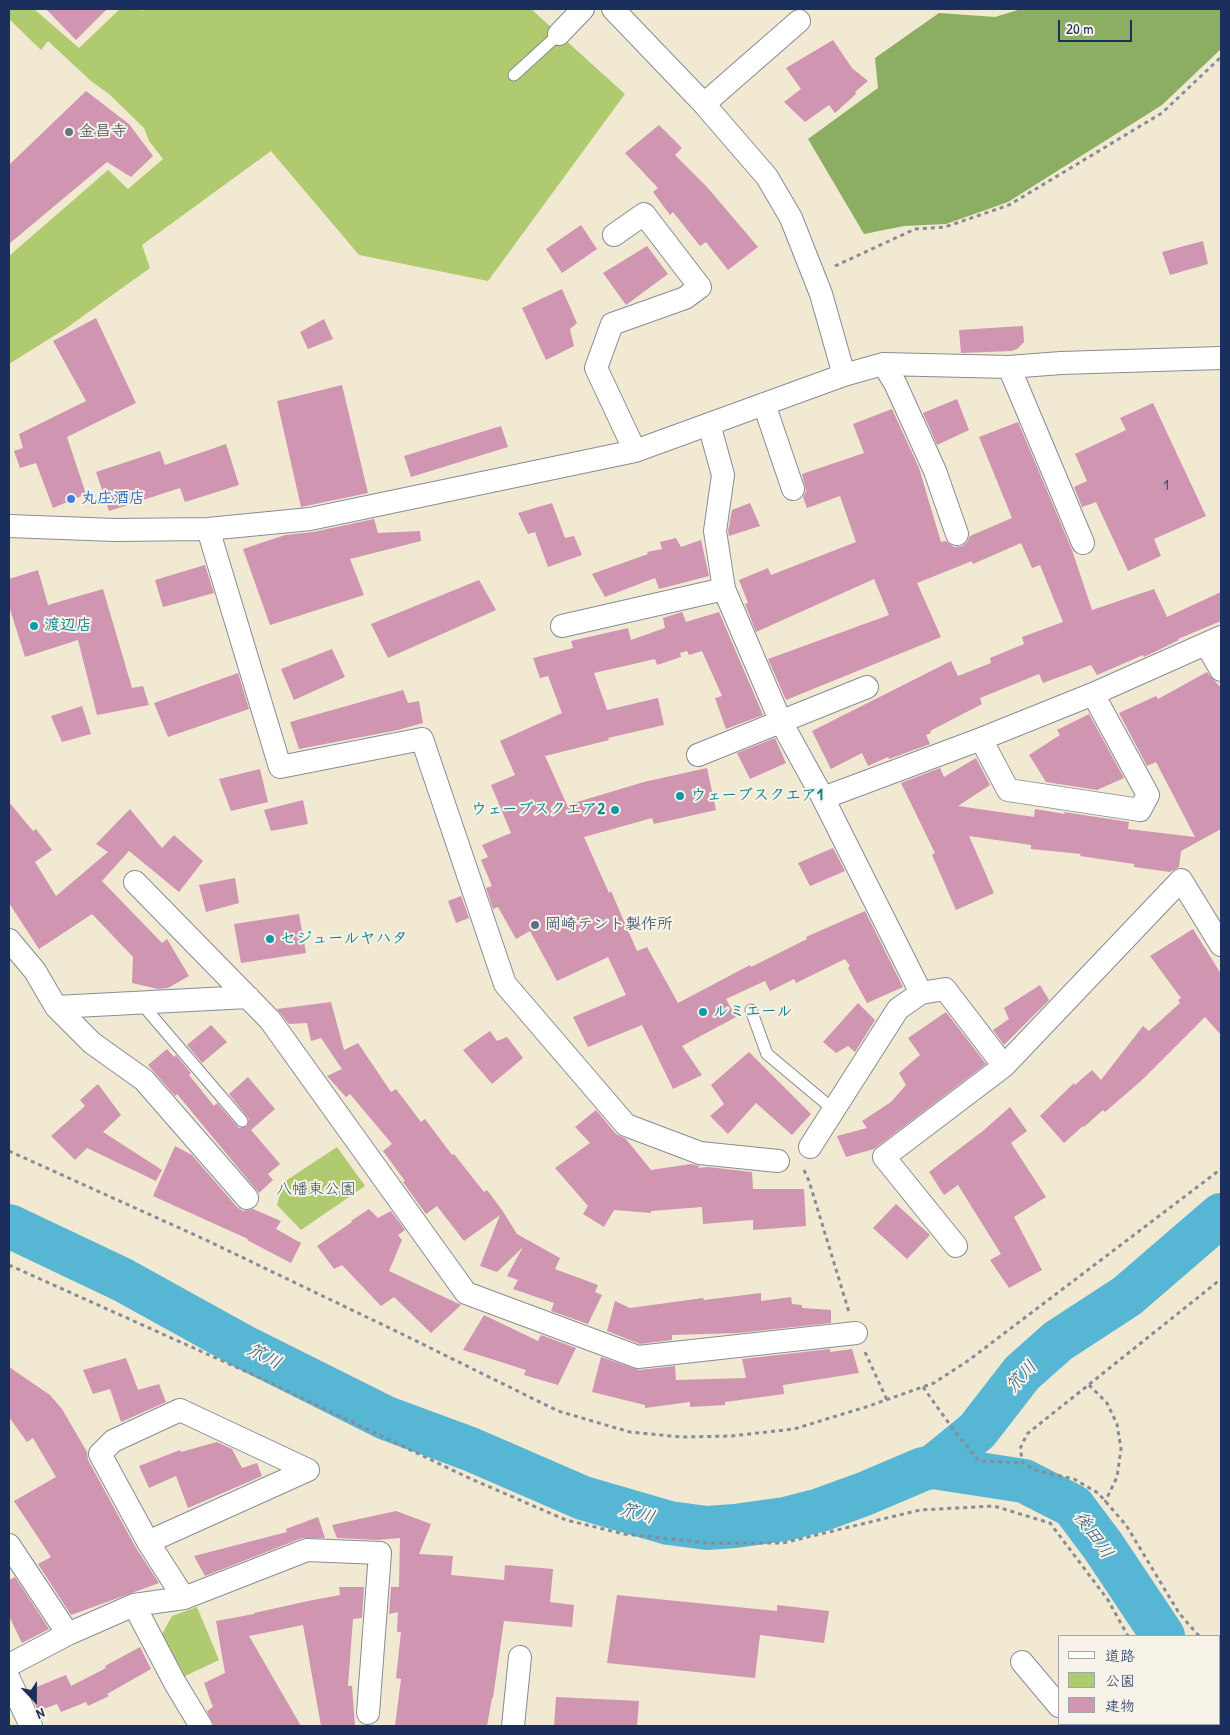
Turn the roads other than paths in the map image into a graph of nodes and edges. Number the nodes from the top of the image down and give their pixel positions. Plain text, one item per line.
1 (583, 9) edge
2 (613, 9) edge
3 (799, 21) dead end
4 (559, 34) joint
5 (514, 74) dead end
6 (704, 104) junction
7 (614, 235) dead end
8 (1221, 358) edge
9 (883, 364) junction
10 (1009, 367) junction
11 (844, 375) junction
12 (764, 404) junction
13 (709, 424) junction
14 (635, 451) junction
15 (793, 489) dead end
16 (9, 526) edge
17 (208, 529) junction
18 (957, 534) dead end
19 (1082, 543) dead end
20 (724, 589) junction
21 (562, 626) dead end
22 (1214, 641) edge
23 (1221, 670) edge
24 (867, 687) dead end
25 (1092, 694) junction
26 (780, 720) junction
27 (981, 739) junction
28 (698, 755) dead end
29 (823, 798) junction
30 (136, 882) dead end
31 (9, 940) edge
32 (1221, 945) edge
33 (921, 992) junction
34 (248, 997) junction
35 (141, 1003) junction
36 (56, 1007) junction
37 (750, 1010) dead end
38 (1004, 1066) junction
39 (834, 1110) junction
40 (242, 1121) dead end
41 (806, 1155) road end
42 (778, 1161) dead end
43 (247, 1198) dead end
44 (956, 1246) dead end
45 (856, 1333) road end
46 (148, 1542) junction
47 (9, 1545) edge
48 (184, 1598) junction
49 (134, 1605) junction
50 (68, 1634) junction
51 (520, 1657) dead end
52 (1022, 1662) dead end
53 (9, 1665) edge
54 (9, 1679) edge
55 (1058, 1705) edge
56 (368, 1713) dead end
57 (31, 1726) edge
58 (201, 1726) edge
59 (513, 1726) edge

1 - 4 street
2 - 6 street
3 - 6 street
4 - 5 lane
6 - 11 street
7 - 14 street
8 - 10 street
9 - 10 street
9 - 11 street
9 - 18 street
10 - 19 street
11 - 12 street
12 - 13 street
12 - 15 street
13 - 14 street
13 - 20 street
14 - 17 street
16 - 17 street
17 - 42 street
20 - 21 street
20 - 26 street
22 - 23 street
22 - 25 street
24 - 26 street
25 - 27 street
25 - 27 street
26 - 28 street
26 - 29 street
27 - 29 street
29 - 33 street
30 - 34 street
31 - 36 street
32 - 38 street
33 - 38 street
33 - 39 street
34 - 35 street
34 - 45 street
35 - 36 street
35 - 40 lane
36 - 43 street
37 - 39 lane
38 - 44 street
39 - 41 street
46 - 46 street
46 - 48 street
47 - 50 street
48 - 49 street
48 - 56 street
49 - 50 street
49 - 58 street
50 - 53 street
51 - 59 street
52 - 55 street
54 - 57 street

